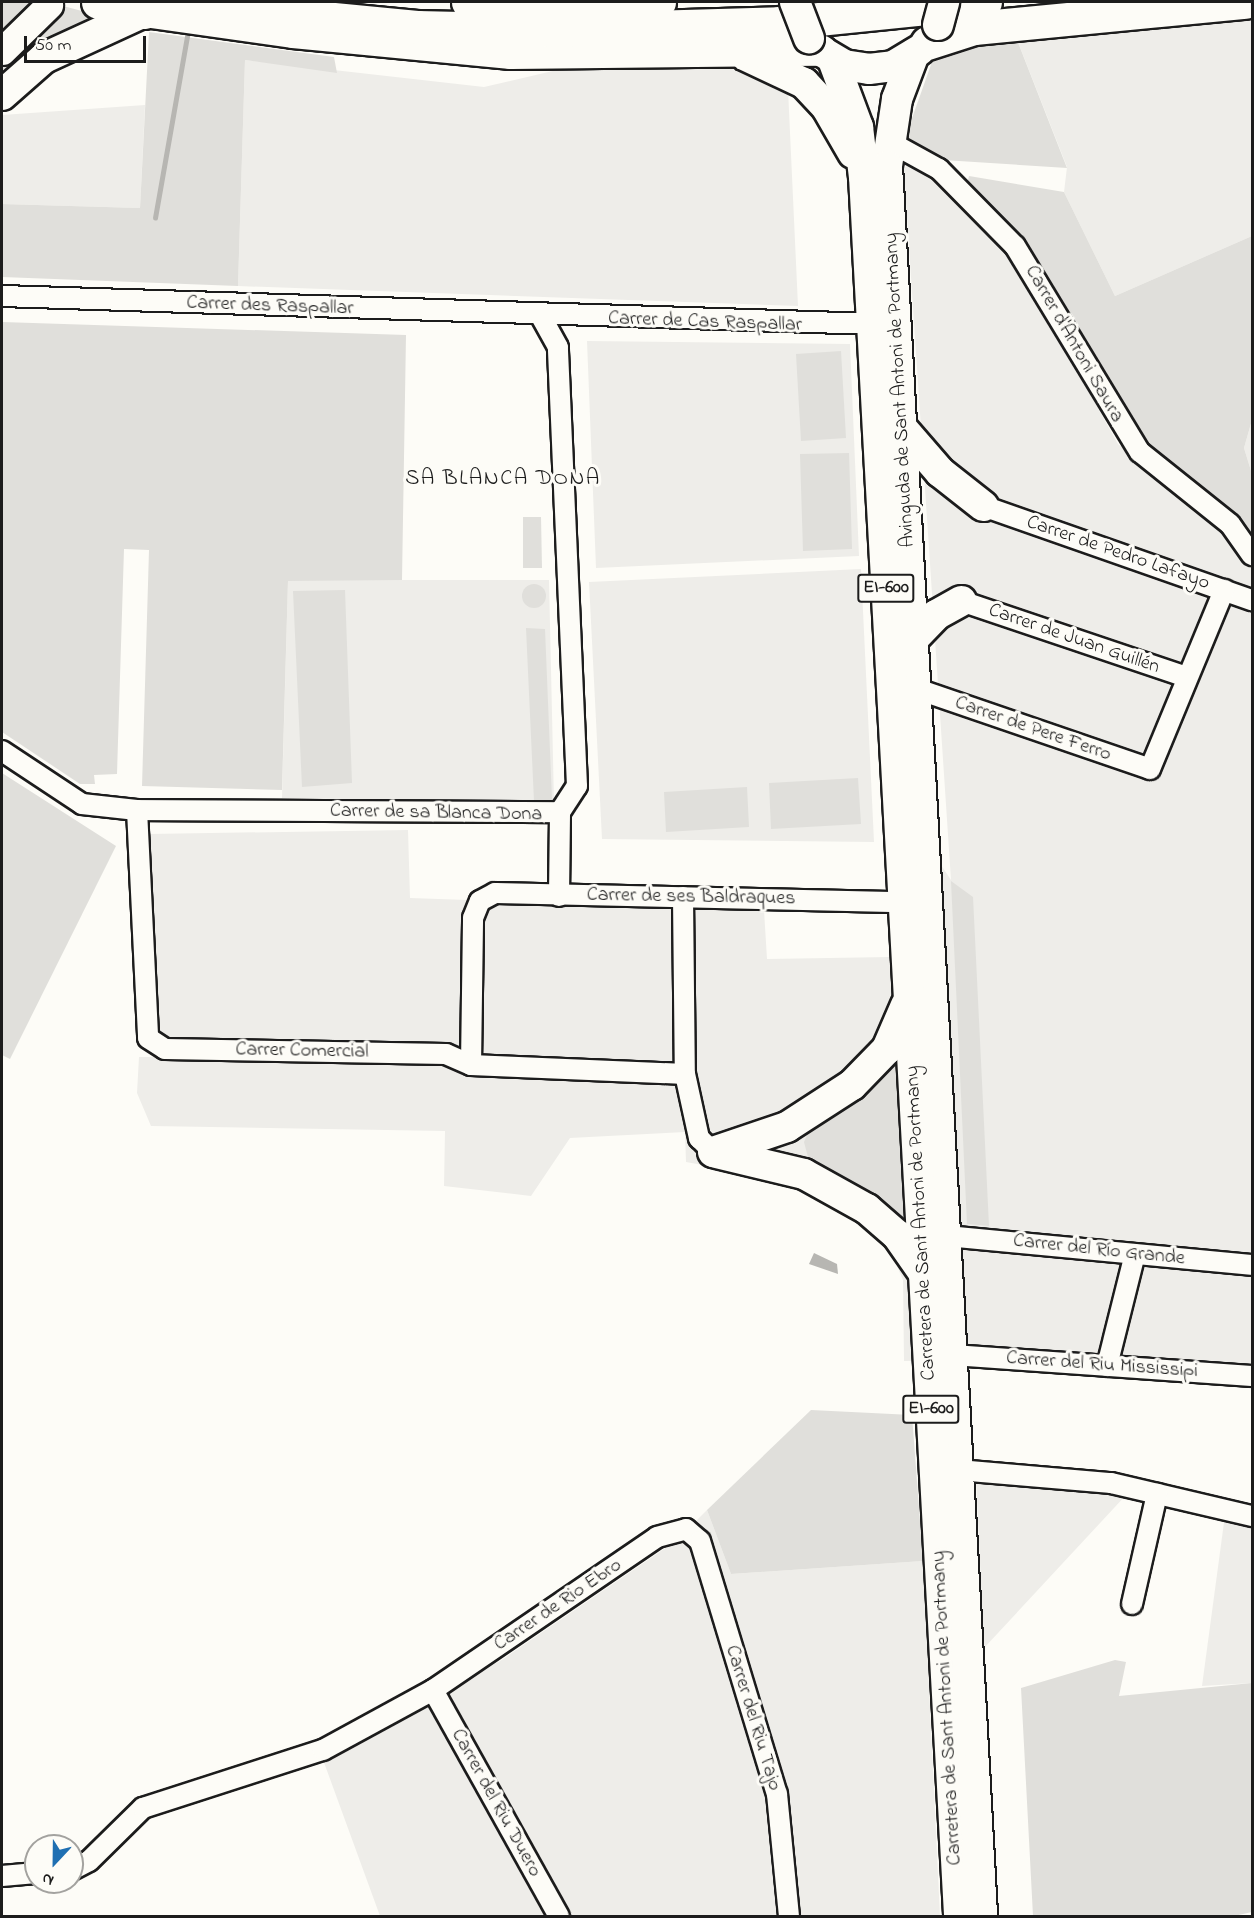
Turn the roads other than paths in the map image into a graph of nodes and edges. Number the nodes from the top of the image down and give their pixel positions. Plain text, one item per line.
1 (98, 2) edge
2 (468, 2) edge
3 (659, 2) edge
4 (795, 2) edge
5 (986, 2) edge
6 (1245, 2) edge
7 (49, 5) dead end
8 (151, 7) edge
9 (931, 31) edge
10 (821, 50) junction
11 (2, 51) edge
12 (733, 52) junction
13 (2, 95) edge
14 (888, 141) junction
15 (864, 177) junction
16 (2, 296) edge
17 (540, 315) junction
18 (580, 317) junction
19 (872, 324) junction
20 (558, 347) junction
21 (902, 428) junction
22 (906, 500) junction
23 (983, 506) junction
24 (1252, 555) edge
25 (910, 580) junction
26 (1224, 590) junction
27 (1252, 600) edge
28 (961, 601) junction
29 (914, 638) junction
30 (1187, 677) junction
31 (917, 689) junction
32 (2, 750) edge
33 (137, 810) junction
34 (560, 812) junction
35 (901, 852) joint
36 (927, 874) joint
37 (559, 896) junction
38 (683, 897) junction
39 (903, 902) junction
40 (909, 999) junction
41 (471, 1065) junction
42 (685, 1074) junction
43 (811, 1110) junction
44 (713, 1152) junction
45 (804, 1174) junction
46 (946, 1236) junction
47 (1135, 1254) junction
48 (1252, 1265) edge
49 (925, 1275) junction
50 (952, 1354) junction
51 (1107, 1366) junction
52 (1252, 1376) edge
53 (958, 1470) junction
54 (1157, 1494) junction
55 (1252, 1516) edge
56 (686, 1529) joint
57 (1132, 1604) dead end
58 (433, 1690) junction
59 (84, 1864) edge
60 (24, 1874) edge
61 (2, 1876) edge
62 (559, 1917) edge
63 (789, 1917) edge
64 (959, 1917) edge
65 (982, 1917) edge

1 - 8 highway
2 - 3 highway
4 - 10 main road, EI-600, bridge
5 - 8 highway
6 - 9 highway
7 - 11 street
8 - 12 main road
8 - 13 main road
9 - 10 main road
9 - 14 main road, Avinguda de Sant Antoni de Portmany / EI-600
10 - 12 main road
10 - 15 main road, Avinguda de Sant Antoni de Portmany / EI-600
12 - 15 main road
14 - 21 main road, Avinguda de Sant Antoni de Portmany / EI-600
14 - 24 street, Carrer d'Antoni Saura
15 - 19 main road, Avinguda de Sant Antoni de Portmany / EI-600
16 - 17 street, Carrer des Raspallar
17 - 18 street, Carrer de Cas Raspallar
17 - 20 street, Carrer de sa Blanca Dona
18 - 19 street, Carrer de Cas Raspallar
18 - 20 street
19 - 35 main road, Avinguda de Sant Antoni de Portmany / EI-600
20 - 34 street, Carrer de sa Blanca Dona
21 - 22 main road, Avinguda de Sant Antoni de Portmany / EI-600
21 - 23 main road
22 - 23 main road
22 - 25 main road, Avinguda de Sant Antoni de Portmany / EI-600
23 - 26 street, Carrer de Pedro Lafayo
25 - 28 main road
25 - 29 main road, Avinguda de Sant Antoni de Portmany / EI-600
26 - 27 street, Carrer de Pedro Lafayo
26 - 30 street
28 - 29 main road
28 - 30 street, Carrer de Juan Guillén
29 - 31 main road, Avinguda de Sant Antoni de Portmany / EI-600
30 - 31 street, Carrer de Pere Ferro
31 - 36 main road, Avinguda de Sant Antoni de Portmany / EI-600
32 - 33 street, Carrer de sa Blanca Dona
33 - 34 street, Carrer de sa Blanca Dona
33 - 41 street, Carrer Comercial
34 - 37 street
35 - 39 main road, Carretera de Sant Antoni de Portmany / EI-600
36 - 46 main road, Carretera de Sant Antoni de Portmany / EI-600
37 - 38 street, Carrer de ses Baldraques
37 - 41 street, Carrer de ses Baldraques
38 - 39 street, Carrer de ses Baldraques
38 - 42 street
39 - 40 main road, Carretera de Sant Antoni de Portmany / EI-600
40 - 43 main road
40 - 49 main road, Carretera de Sant Antoni de Portmany / EI-600
41 - 42 street, Carrer Comercial
42 - 44 street
43 - 44 main road
43 - 45 main road
44 - 45 main road
45 - 49 main road
46 - 47 street, Carrer del Río Grande
46 - 50 main road, Carretera de Sant Antoni de Portmany / EI-600
47 - 48 street, Carrer del Río Grande
47 - 51 street
49 - 64 main road, Carretera de Sant Antoni de Portmany / EI-600
50 - 51 street, Carrer del Riu Mississipi
50 - 53 main road, Carretera de Sant Antoni de Portmany / EI-600
51 - 52 street, Carrer del Riu Mississipi
53 - 54 street
53 - 65 main road, Carretera de Sant Antoni de Portmany / EI-600
54 - 55 street
54 - 57 street
56 - 58 street, Carrer de Rio Ebro
56 - 63 street, Carrer del Riu Tajo
58 - 59 street, Carrer de Rio Ebro
58 - 62 street, Carrer del Riu Duero
60 - 61 street

